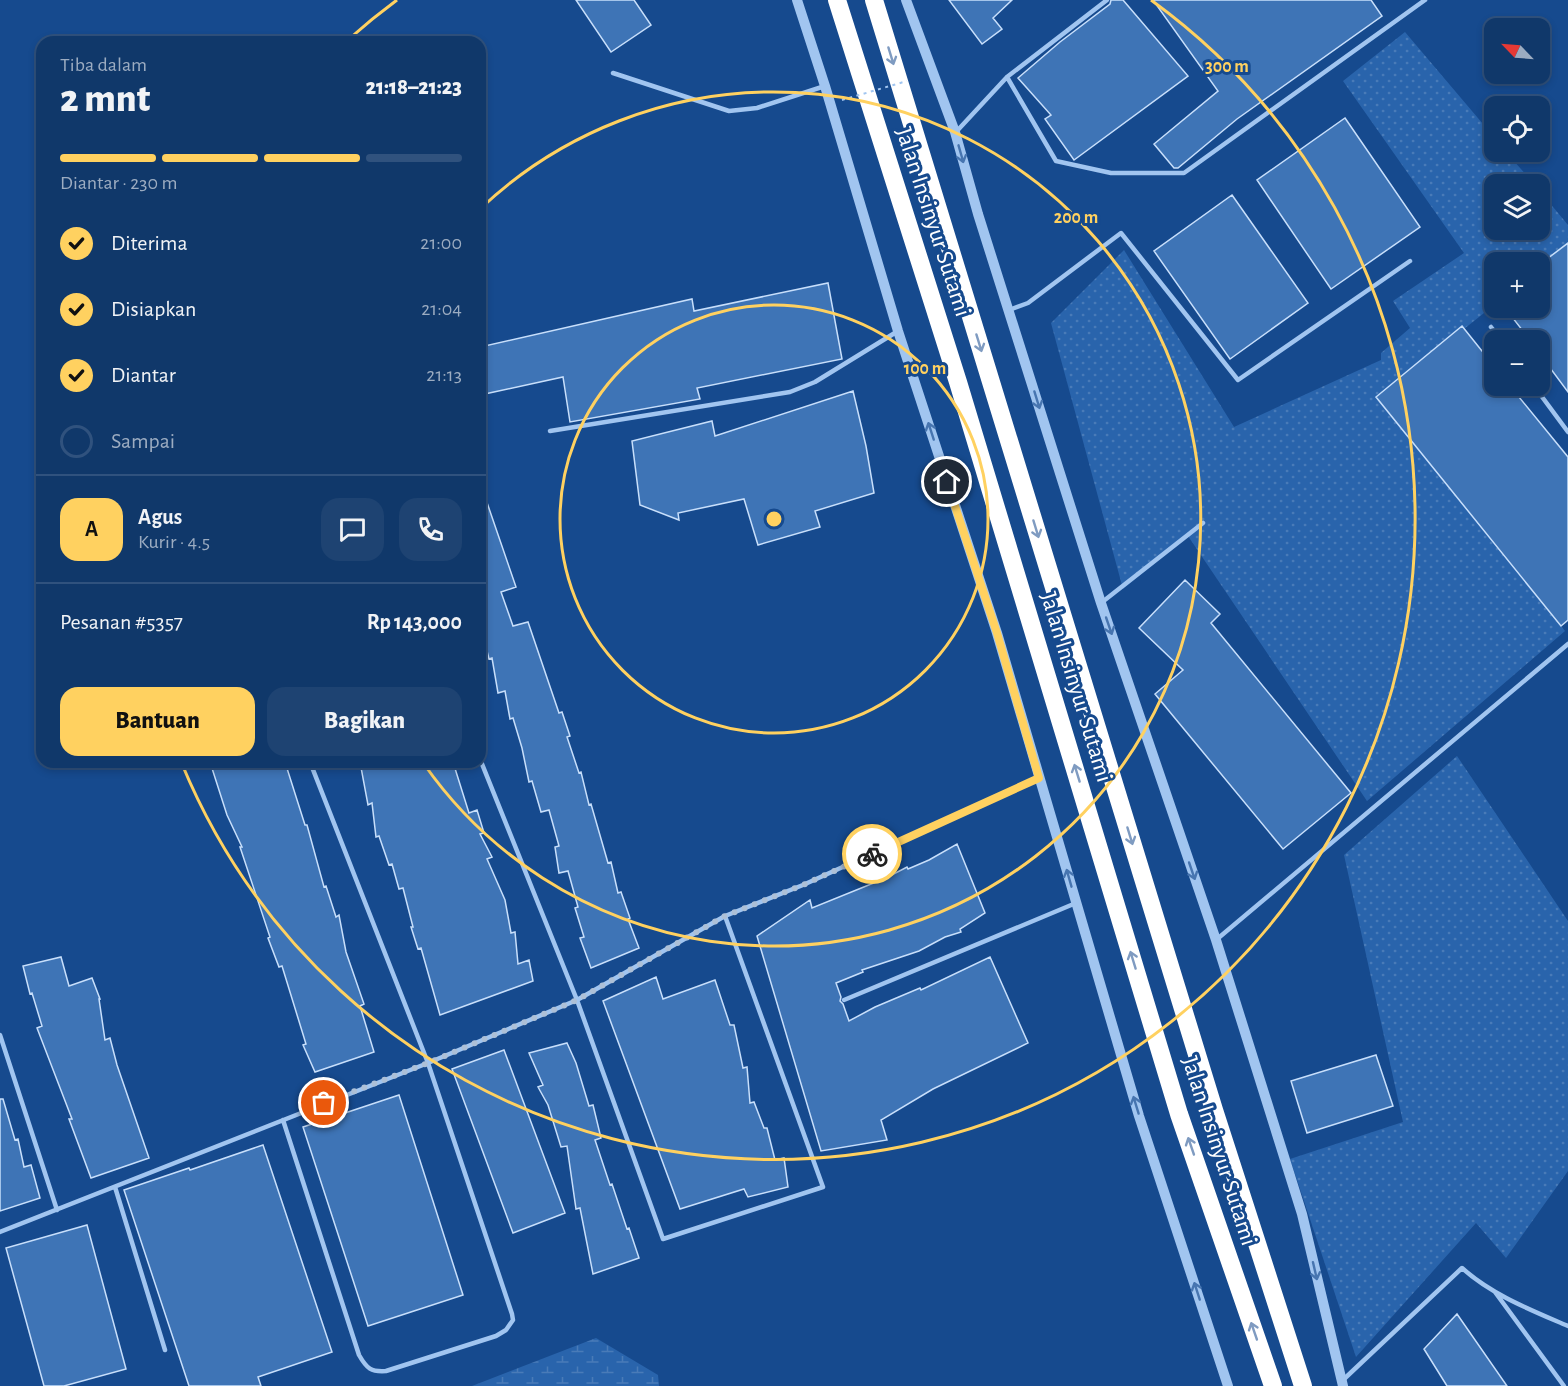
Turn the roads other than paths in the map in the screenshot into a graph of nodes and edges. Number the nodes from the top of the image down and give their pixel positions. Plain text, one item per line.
1 (796, 0) edge
2 (837, 0) edge
3 (874, 0) edge
4 (906, 0) edge
5 (1107, 0) edge
6 (1425, 0) edge
7 (613, 73) dead end
8 (1007, 77) junction
9 (825, 86) junction
10 (955, 132) junction
11 (1410, 261) dead end
12 (1009, 310) junction
13 (1491, 327) dead end
14 (1493, 330) edge
15 (898, 331) junction
16 (1541, 396) edge
17 (550, 431) dead end
18 (1568, 432) edge
19 (1203, 524) dead end
20 (1101, 603) junction
21 (1568, 644) edge
22 (312, 768) edge
23 (484, 768) edge
24 (1039, 778) junction
25 (1076, 903) junction
26 (725, 916) junction
27 (1216, 940) junction
28 (577, 1000) junction
29 (844, 1000) dead end
30 (0, 1035) edge
31 (428, 1063) junction
32 (283, 1120) junction
33 (115, 1187) junction
34 (57, 1210) junction
35 (0, 1232) edge
36 (1494, 1290) junction
37 (1568, 1326) edge
38 (165, 1350) dead end
39 (1342, 1384) edge
40 (1228, 1386) edge
41 (1273, 1386) edge
42 (1303, 1386) edge
43 (1564, 1386) edge

1 - 9 street
41 -> 2 highway, Jalan Insinyur Sutami
3 -> 42 highway, Jalan Insinyur Sutami
4 - 10 street
5 - 8 lane
6 - 8 lane
7 - 9 lane
8 - 10 lane
9 - 15 street
10 -> 12 street
11 - 12 lane
12 -> 20 street
13 - 14 lane
15 - 17 lane
24 -> 15 street
16 - 18 lane
19 - 20 lane
20 -> 27 street
21 - 27 lane
22 - 31 lane
23 - 28 lane
25 -> 24 street
24 - 26 lane
25 - 29 lane
40 -> 25 street
26 - 28 lane
26 - 28 lane
27 -> 39 street
28 - 31 lane
30 - 34 lane
31 - 32 lane
31 - 32 lane
32 - 33 lane
33 - 34 lane
33 - 38 lane
34 - 35 lane
36 - 37 lane
36 - 39 lane
36 - 43 lane

